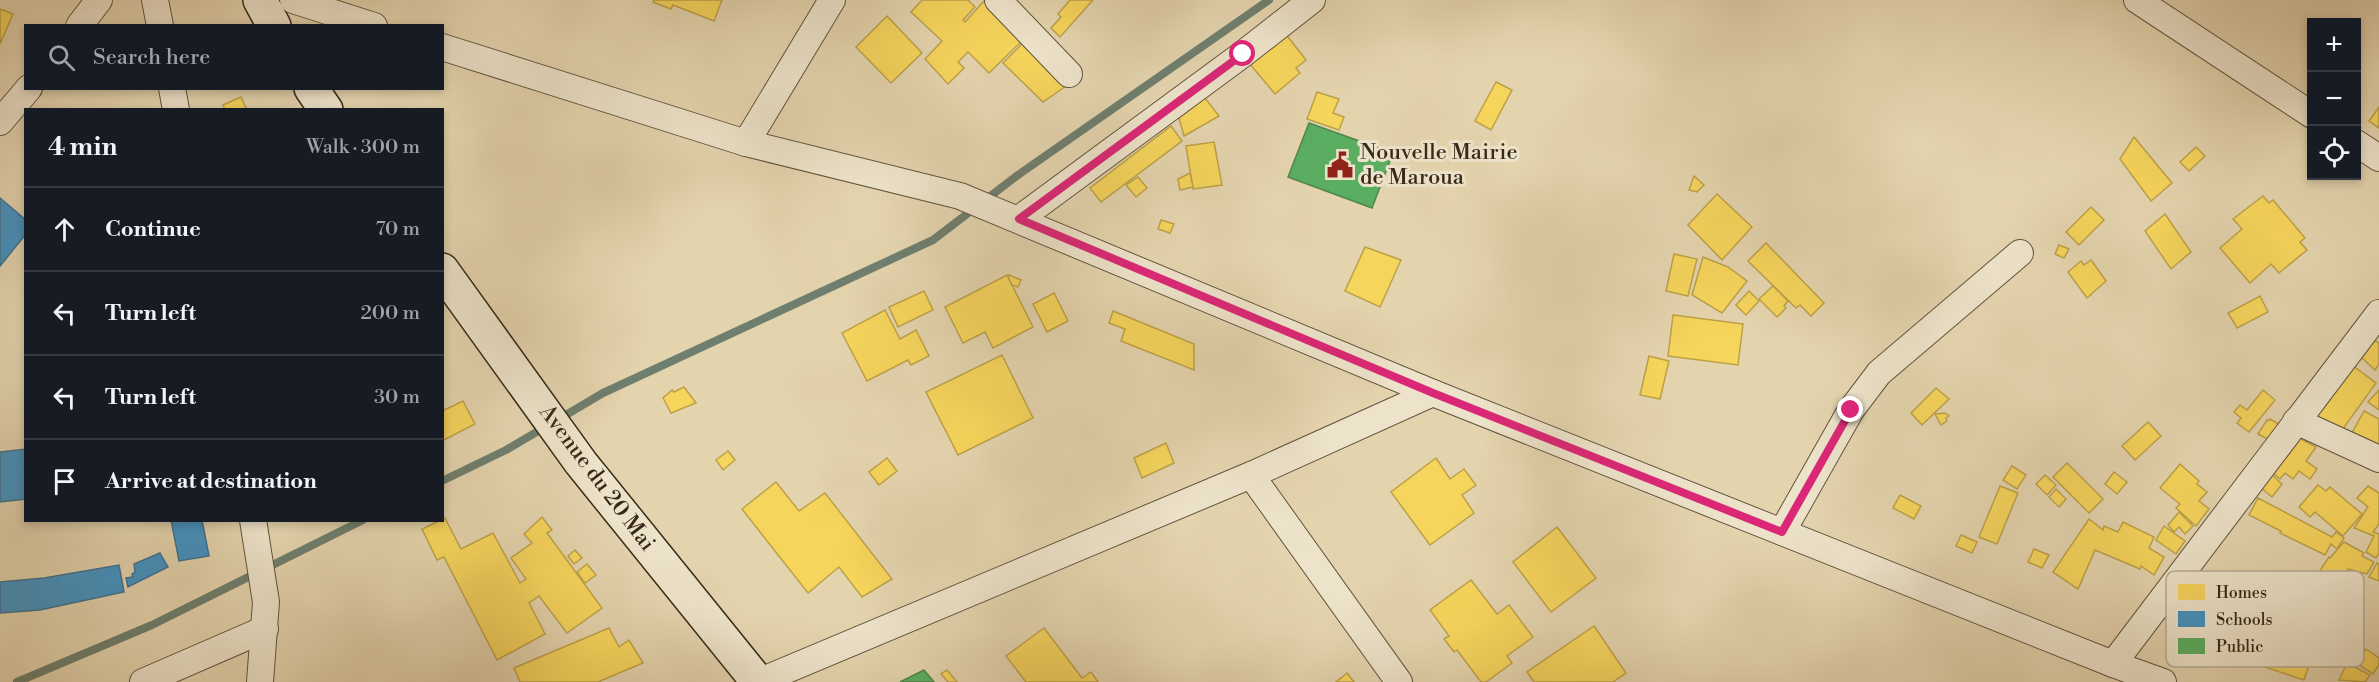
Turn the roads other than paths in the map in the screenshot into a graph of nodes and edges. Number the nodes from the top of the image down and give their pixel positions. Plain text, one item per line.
1 (99, 0) edge
2 (155, 0) edge
3 (260, 0) edge
4 (293, 0) edge
5 (832, 0) edge
6 (998, 0) edge
7 (1312, 0) edge
8 (2137, 0) edge
9 (81, 24) edge
10 (160, 24) edge
11 (273, 24) edge
12 (368, 24) edge
13 (444, 48) edge
14 (1069, 74) dead end
15 (26, 90) edge
16 (172, 90) edge
17 (312, 90) edge
18 (176, 108) edge
19 (325, 108) edge
20 (2307, 112) edge
21 (0, 122) edge
22 (746, 143) junction
23 (2361, 146) edge
24 (2379, 158) edge
25 (1012, 216) junction
26 (2020, 253) dead end
27 (444, 273) edge
28 (2379, 313) edge
29 (1433, 393) junction
30 (2296, 422) junction
31 (2379, 459) edge
32 (1251, 475) junction
33 (253, 522) edge
34 (1782, 532) junction
35 (2183, 571) edge
36 (2166, 594) edge
37 (265, 628) junction
38 (2113, 664) junction
39 (143, 682) edge
40 (260, 682) edge
41 (758, 682) edge
42 (1399, 682) edge
43 (2163, 682) edge

1 - 9 street
2 - 10 street
3 - 11 street
4 - 12 street
5 - 22 street
6 - 14 street
7 - 25 street
8 - 20 street
13 - 22 street
15 - 21 street
16 - 18 street
17 - 19 street
22 - 25 street
23 - 24 street
25 - 29 street
26 - 34 street
27 - 41 street, Avenue du 20 Mai
28 - 30 street
29 - 32 street
29 - 34 street
30 - 31 street
30 - 35 street
32 - 41 street
32 - 42 street
33 - 37 street
34 - 38 street
36 - 38 street
37 - 39 street
37 - 40 street
38 - 43 street

